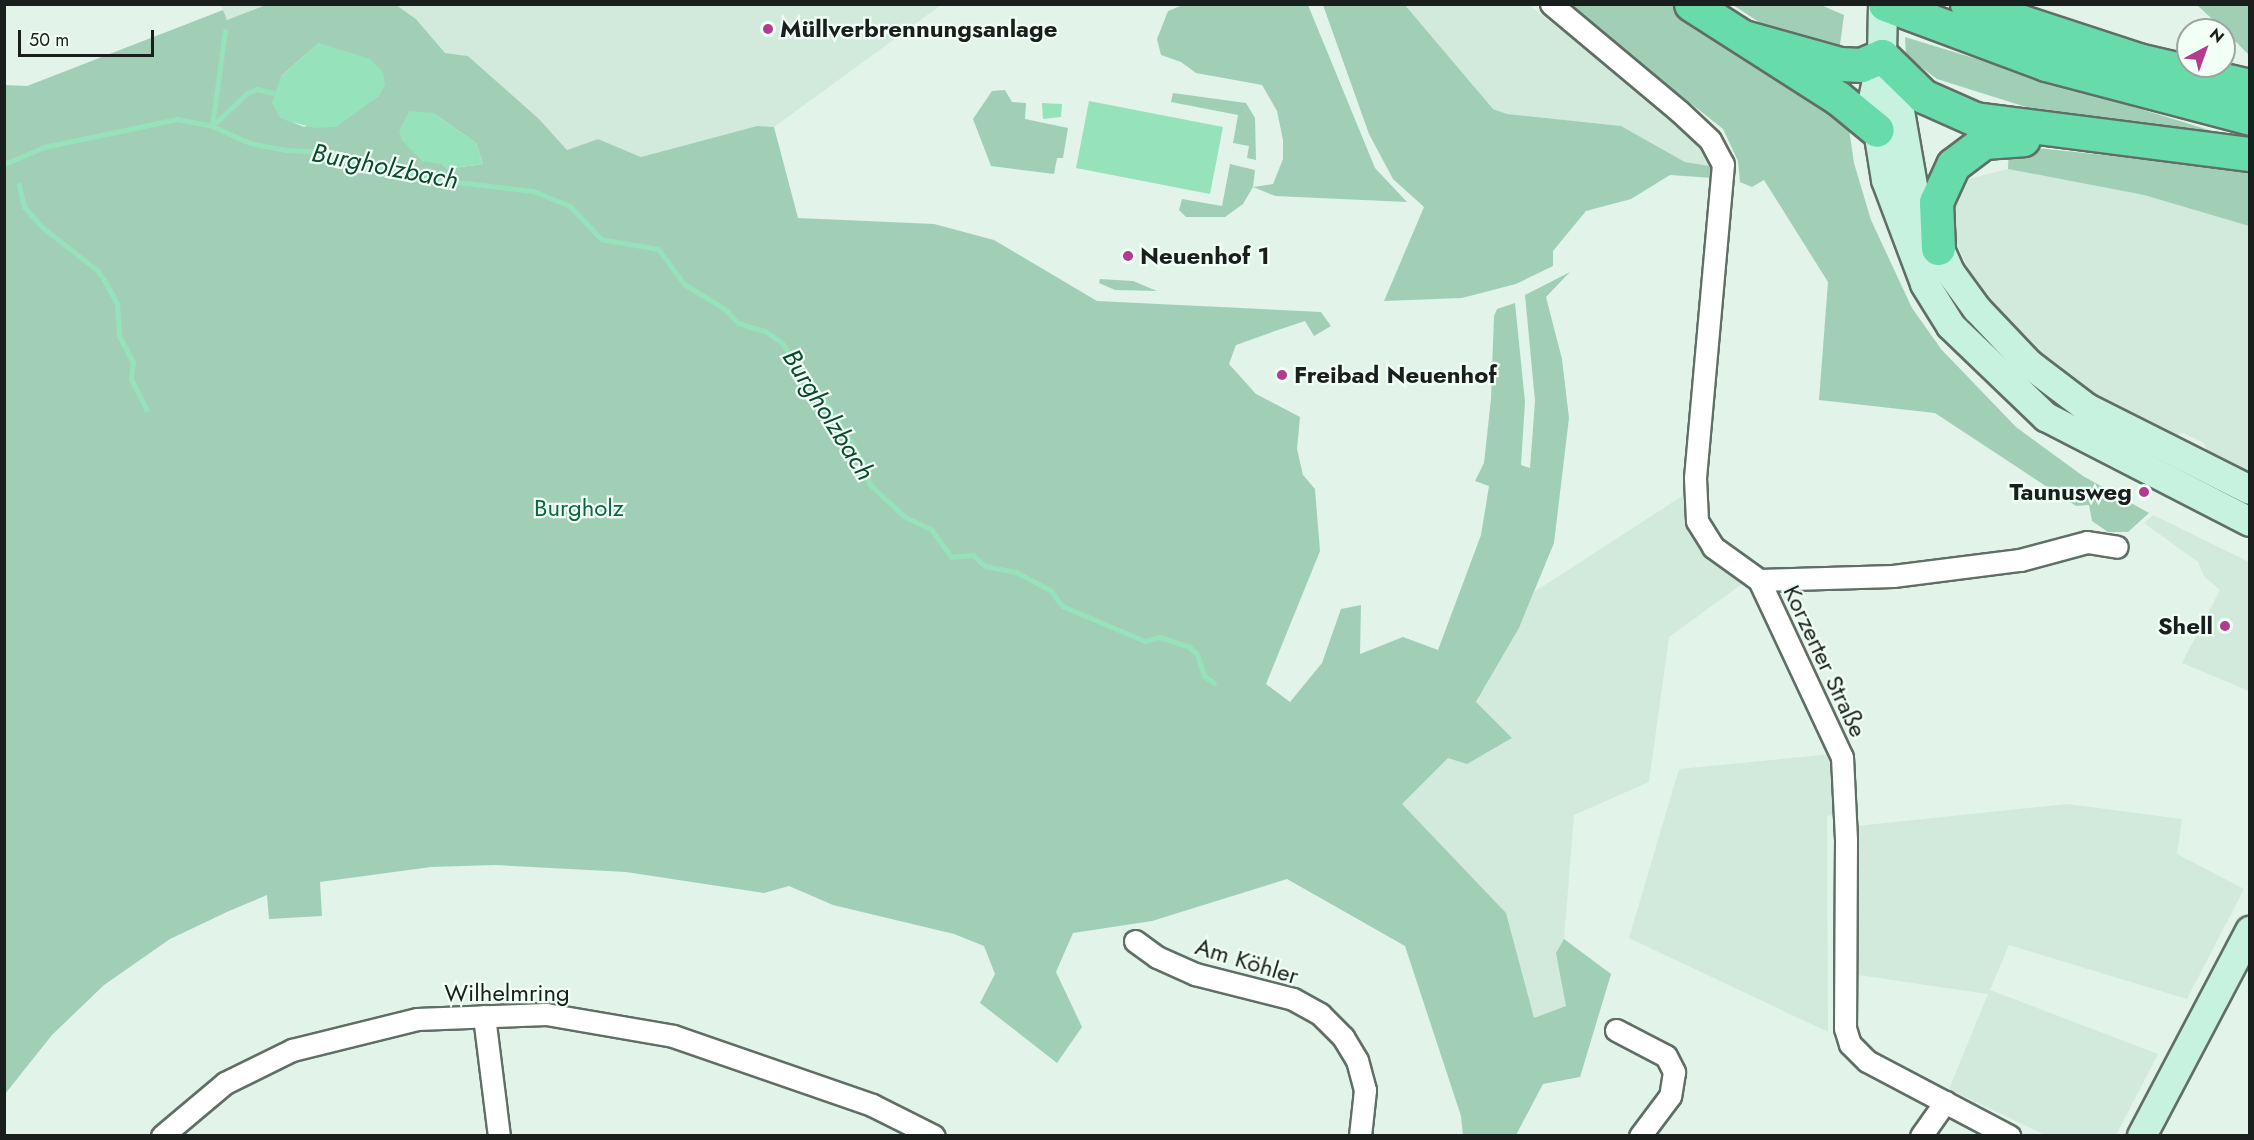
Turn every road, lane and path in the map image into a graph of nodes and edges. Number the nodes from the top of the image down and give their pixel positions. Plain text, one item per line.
1 (1551, 4) edge
2 (1691, 4) edge
3 (1967, 4) edge
4 (1884, 10) edge
5 (1743, 37) junction
6 (1882, 56) junction
7 (2250, 86) edge
8 (2250, 118) edge
9 (1877, 130) junction
10 (2064, 133) junction
11 (2250, 154) edge
12 (1938, 248) junction
13 (2250, 490) edge
14 (2250, 522) edge
15 (2117, 547) dead end
16 (1759, 580) junction
17 (2250, 931) edge
18 (1135, 941) dead end
19 (484, 1016) junction
20 (1616, 1030) dead end
21 (1945, 1102) junction
22 (162, 1136) edge
23 (499, 1136) edge
24 (934, 1136) edge
25 (1360, 1136) edge
26 (1640, 1136) edge
27 (1921, 1136) edge
28 (2009, 1136) edge
29 (2142, 1136) edge

1 - 16 street, Korzerter Straße
2 - 5 highway
3 - 7 highway
4 - 6 main road
4 - 8 highway
5 - 6 highway
5 - 9 highway
6 - 9 main road
6 - 10 highway
6 - 12 main road
9 - 14 main road
10 - 11 highway
10 - 12 highway
12 - 13 main road
15 - 16 street
16 - 21 street, Korzerter Straße
17 - 29 main road
18 - 25 street, Am Köhler
19 - 22 street, Wilhelmring
19 - 23 street
19 - 24 street, Wilhelmring
20 - 26 street
21 - 27 street
21 - 28 street, Korzerter Straße

